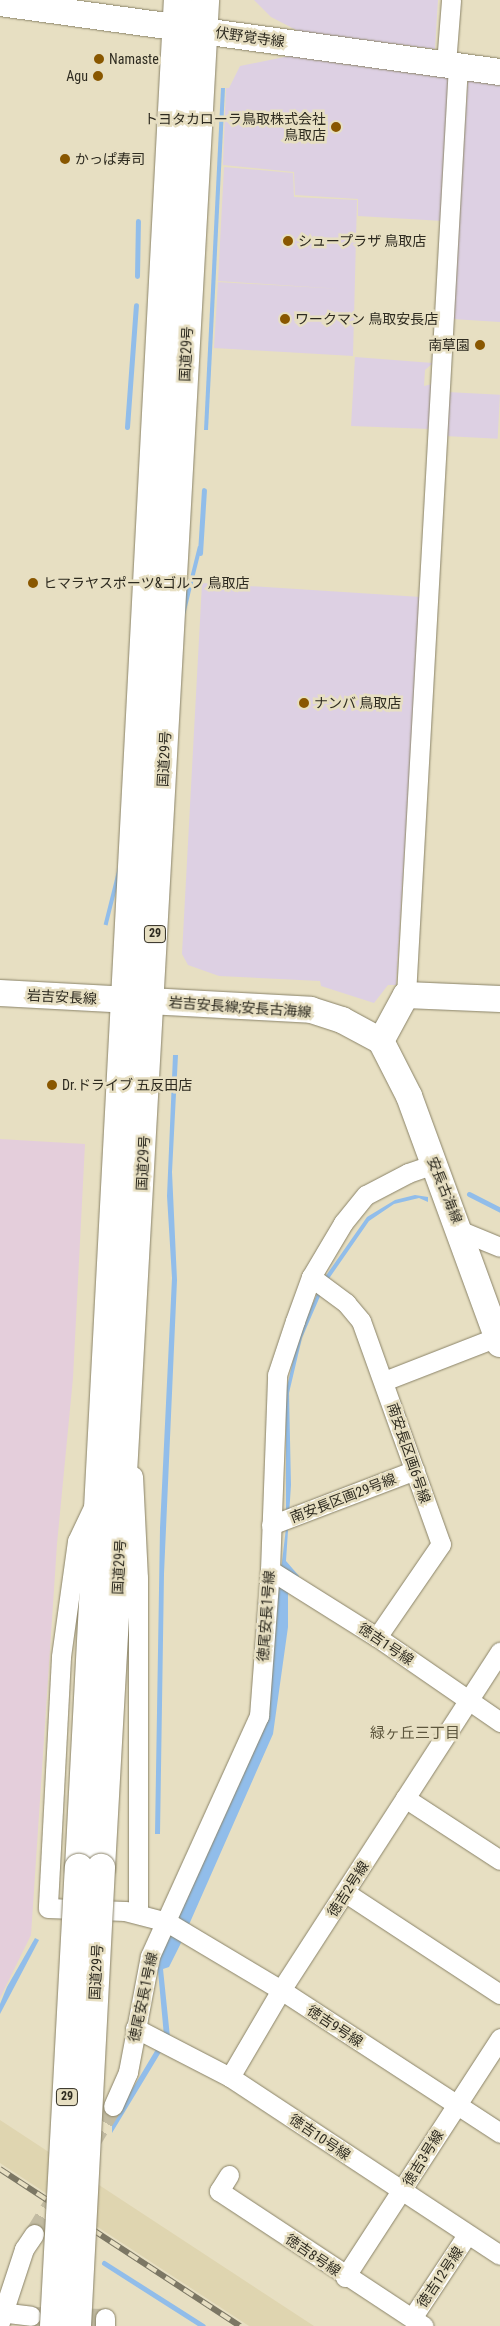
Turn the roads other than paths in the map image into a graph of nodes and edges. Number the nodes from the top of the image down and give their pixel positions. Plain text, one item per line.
1 (178, 0) edge
2 (205, 0) edge
3 (451, 0) edge
4 (0, 3) edge
5 (176, 27) junction
6 (204, 30) junction
7 (452, 65) junction
8 (500, 72) edge
9 (0, 994) edge
10 (406, 995) junction
11 (500, 999) edge
12 (124, 1000) junction
13 (150, 1002) junction
14 (380, 1041) junction
15 (434, 1164) junction
16 (461, 1231) junction
17 (500, 1247) edge
18 (310, 1276) junction
19 (499, 1341) edge
20 (384, 1381) junction
21 (126, 1438) junction
22 (416, 1470) junction
23 (98, 1498) junction
24 (271, 1525) junction
25 (270, 1570) junction
26 (377, 1636) junction
27 (500, 1652) edge
28 (466, 1700) junction
29 (500, 1722) edge
30 (405, 1798) junction
31 (500, 1860) edge
32 (90, 1868) junction
33 (346, 1893) junction
34 (138, 1913) junction
35 (170, 1923) junction
36 (280, 1990) junction
37 (500, 1994) edge
38 (135, 2028) junction
39 (500, 2038) edge
40 (230, 2077) junction
41 (456, 2105) junction
42 (113, 2106) tunnel mouth
43 (500, 2133) edge
44 (229, 2175) dead end
45 (402, 2191) junction
46 (34, 2234) tunnel mouth
47 (467, 2235) junction
48 (500, 2256) edge
49 (345, 2277) junction
50 (1, 2315) edge
51 (42, 2321) edge
52 (418, 2322) edge
53 (77, 2326) edge

1 - 5 highway, 国道29号 / 29
2 - 6 highway, 国道29号 / 29
3 - 7 street
4 - 5 street, 伏野覚寺線
5 - 6 street, 伏野覚寺線
5 - 12 highway, 国道29号 / 29
6 - 7 street, 伏野覚寺線
6 - 13 highway, 国道29号 / 29
7 - 8 street, 伏野覚寺線
7 - 10 street
9 - 12 street, 岩吉安長線
10 - 11 street
10 - 14 street
12 - 13 street, 岩吉安長線;安長古海線
12 - 23 highway, 国道29号 / 29
13 - 14 street, 岩吉安長線;安長古海線
13 - 21 highway, 国道29号 / 29
14 - 15 street, 安長古海線
15 - 16 street, 安長古海線
15 - 18 street, 徳尾安長1号線
16 - 17 street
16 - 19 street, 安長古海線
18 - 20 street, 南安長区画6号線
18 - 24 street, 徳尾安長1号線
19 - 20 street
20 - 22 street, 南安長区画6号線
21 - 32 highway, 国道29号 / 29
21 - 34 street
22 - 24 street, 南安長区画29号線
22 - 26 street, 南安長区画6号線
23 - 32 highway, 国道29号 / 29
23 - 34 street, 徳吉9号線
24 - 25 street, 徳尾安長1号線
25 - 26 street, 徳吉1号線
25 - 35 street, 徳尾安長1号線
26 - 28 street, 徳吉1号線
27 - 28 street, 徳吉2号線
28 - 29 street, 徳吉1号線
28 - 30 street, 徳吉2号線
30 - 31 street
30 - 33 street, 徳吉2号線
32 - 51 highway, 国道29号 / 29, bridge
32 - 53 highway, 国道29号 / 29, bridge
33 - 36 street, 徳吉2号線
33 - 37 street
34 - 35 street, 徳吉9号線
35 - 36 street, 徳吉9号線
35 - 38 street, 徳尾安長1号線
36 - 40 street, 徳吉2号線
36 - 41 street, 徳吉9号線
38 - 40 street, 徳吉10号線
38 - 42 street, 徳尾安長1号線
39 - 41 street, 徳吉3号線
40 - 45 street, 徳吉10号線
41 - 43 street, 徳吉9号線
41 - 45 street, 徳吉3号線
44 - 49 street, 徳吉8号線
45 - 47 street, 徳吉10号線
45 - 49 street, 徳吉3号線
46 - 50 street
47 - 48 street, 徳吉10号線
47 - 52 street, 徳吉12号線
49 - 52 street, 徳吉8号線
50 - 51 street

